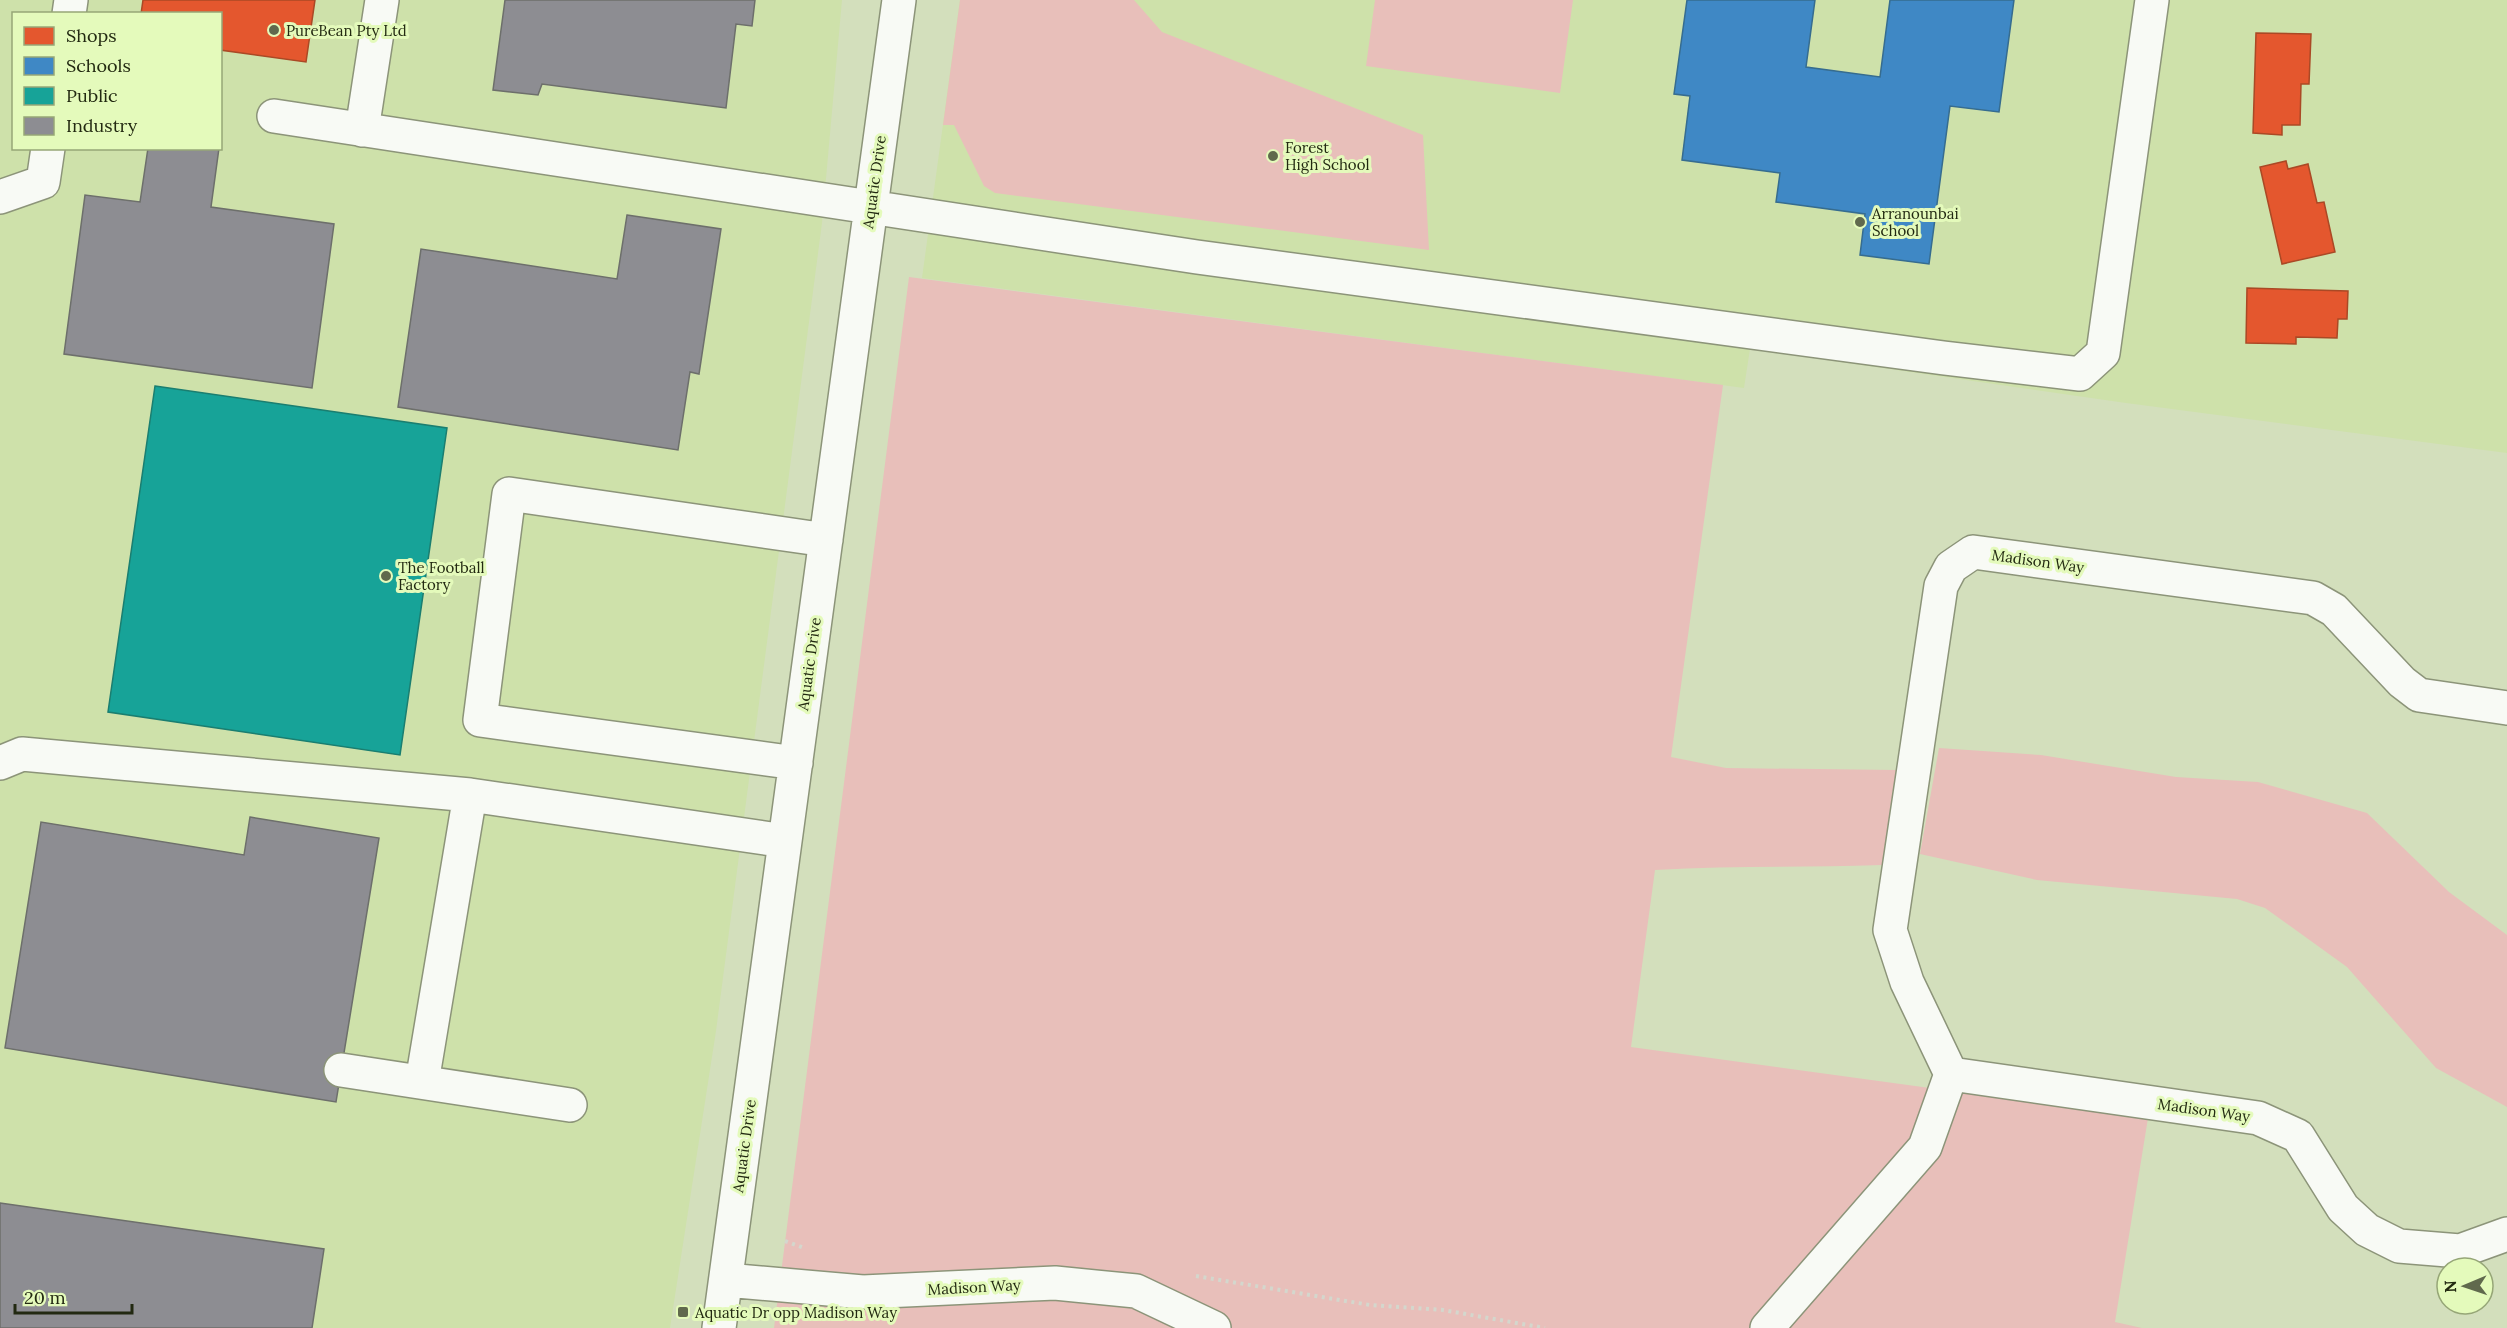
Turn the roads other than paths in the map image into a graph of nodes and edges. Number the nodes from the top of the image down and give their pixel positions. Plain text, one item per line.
1 (382, 0) edge
2 (899, 0) edge
3 (2152, 0) edge
4 (274, 116) dead end
5 (362, 130) junction
6 (48, 150) edge
7 (0, 197) edge
8 (871, 206) junction
9 (826, 540) junction
10 (2507, 708) edge
11 (0, 763) edge
12 (796, 763) junction
13 (470, 795) junction
14 (785, 841) junction
15 (341, 1070) dead end
16 (1951, 1074) junction
17 (422, 1083) junction
18 (570, 1105) dead end
19 (2507, 1234) edge
20 (726, 1280) junction
21 (719, 1328) edge
22 (1214, 1328) edge
23 (1767, 1328) edge

1 - 5 street
2 - 8 street, Aquatic Drive
3 - 8 street
4 - 5 street
5 - 8 street
6 - 7 street
8 - 9 street, Aquatic Drive
9 - 12 street, Aquatic Drive
9 - 12 street
10 - 16 street, Madison Way
11 - 13 street
12 - 14 street, Aquatic Drive
13 - 14 street
13 - 17 street
14 - 20 street, Aquatic Drive
15 - 17 street
16 - 19 street, Madison Way
16 - 23 street
17 - 18 street
20 - 21 street, Aquatic Drive
20 - 22 street, Madison Way

